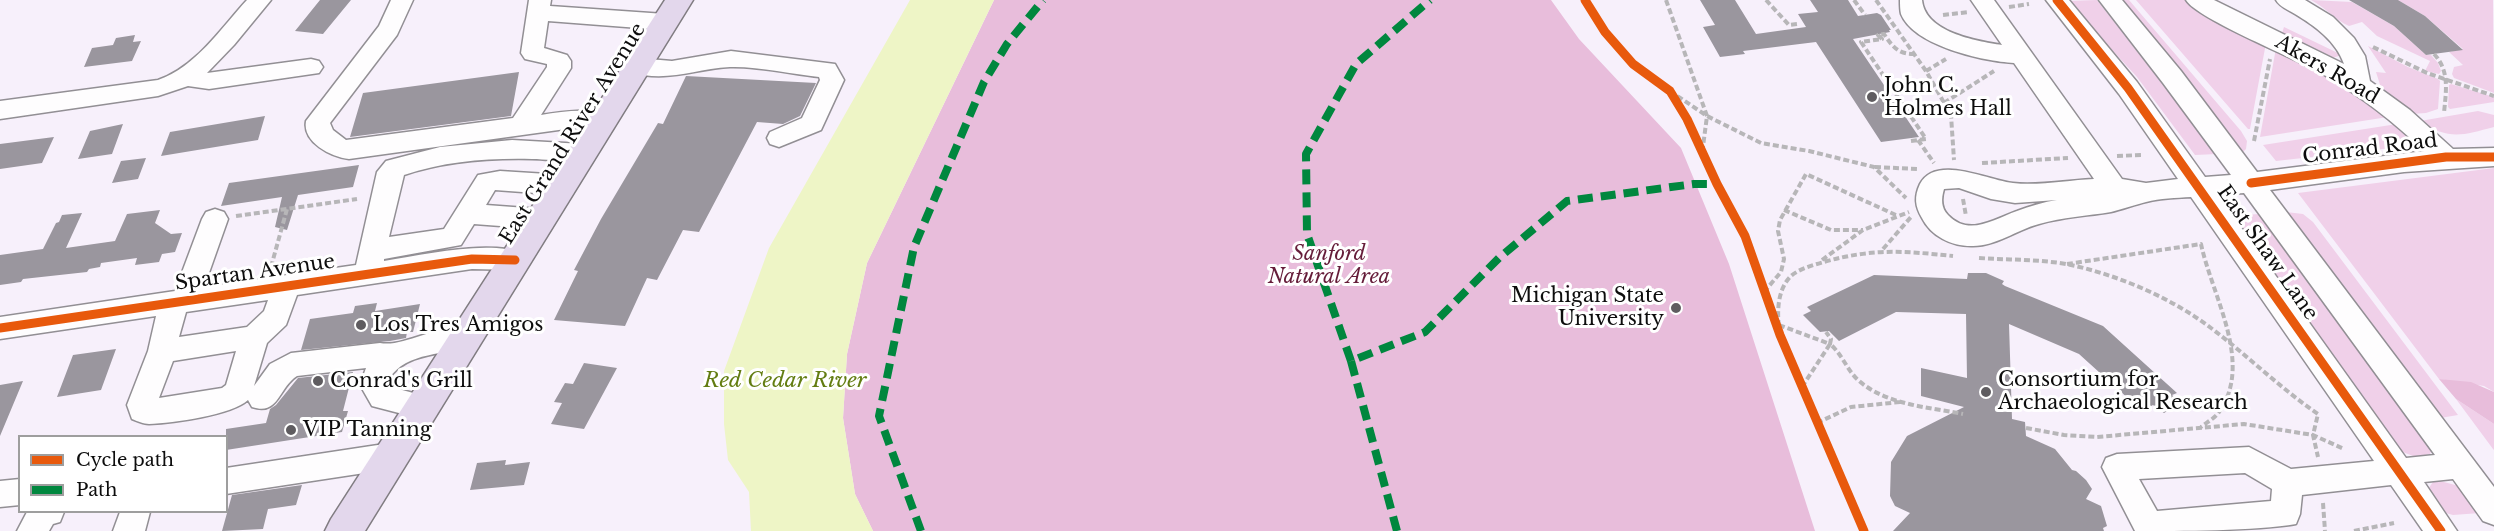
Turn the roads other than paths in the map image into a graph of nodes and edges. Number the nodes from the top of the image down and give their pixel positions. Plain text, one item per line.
1 (260, 0) edge
2 (402, 0) edge
3 (2057, 0) edge
4 (2110, 0) edge
5 (2197, 0) edge
6 (2287, 0) edge
7 (1910, 2) edge
8 (1983, 5) edge
9 (538, 15) edge
10 (666, 20) edge
11 (2022, 55) junction
12 (637, 66) junction
13 (311, 67) dead end
14 (182, 79) junction
15 (2358, 84) junction
16 (0, 110) edge
17 (603, 121) junction
18 (520, 127) junction
19 (779, 138) dead end
20 (2494, 144) edge
21 (583, 153) junction
22 (2446, 157) junction
23 (2494, 157) edge
24 (2251, 183) junction
25 (563, 184) junction
26 (2198, 186) junction
27 (2114, 187) junction
28 (2146, 192) junction
29 (466, 214) junction
30 (215, 219) road end
31 (540, 219) junction
32 (515, 260) junction
33 (370, 262) junction
34 (278, 279) junction
35 (181, 302) junction
36 (0, 328) edge
37 (255, 337) junction
38 (465, 338) junction
39 (162, 351) junction
40 (392, 357) junction
41 (262, 398) dead end
42 (422, 407) junction
43 (391, 456) junction
44 (2461, 465) junction
45 (2398, 471) junction
46 (228, 481) edge
47 (2288, 483) junction
48 (18, 492) edge
49 (0, 494) edge
50 (2494, 511) edge
51 (22, 513) edge
52 (46, 513) edge
53 (135, 513) edge
54 (14, 531) edge
55 (33, 531) edge
56 (129, 531) edge
57 (344, 531) edge
58 (2441, 531) edge

1 - 14 street
2 - 18 street
3 - 26 street, East Shaw Lane
4 - 24 street, East Shaw Lane
5 - 15 street, Akers Road
6 - 15 street
7 - 11 street
8 - 11 street
9 - 10 street
9 - 18 street
10 - 12 main road, East Grand River Avenue
11 - 27 street
12 - 17 main road, East Grand River Avenue
12 - 19 street
13 - 14 street
14 - 16 street
15 - 22 street, Akers Road
17 - 18 street
17 - 21 main road, East Grand River Avenue
20 - 22 street, Conrad Road
21 - 25 main road, East Grand River Avenue
21 - 33 street
22 - 23 street, Conrad Road
22 - 24 street, Conrad Road
24 - 26 street, Conrad Road
24 - 44 street, East Shaw Lane
25 - 29 street
25 - 31 main road, East Grand River Avenue
26 - 28 street, Conrad Road
26 - 45 street, East Shaw Lane
27 - 28 street
27 - 28 street
29 - 31 street
29 - 33 street
30 - 35 street
31 - 32 main road, East Grand River Avenue
32 - 33 street, Spartan Avenue
32 - 38 main road, East Grand River Avenue
33 - 34 street, Spartan Avenue
34 - 35 street, Spartan Avenue
34 - 37 street
35 - 36 street, Spartan Avenue
35 - 39 street
37 - 39 street
37 - 39 street
38 - 40 street
38 - 42 main road, East Grand River Avenue
40 - 41 street
40 - 42 street
42 - 43 main road, East Grand River Avenue
43 - 46 street
43 - 57 main road, East Grand River Avenue
44 - 45 street
44 - 50 street, East Shaw Lane
45 - 47 street
45 - 58 street, East Shaw Lane
47 - 47 street
48 - 49 street
51 - 54 street
52 - 55 street
53 - 56 street

